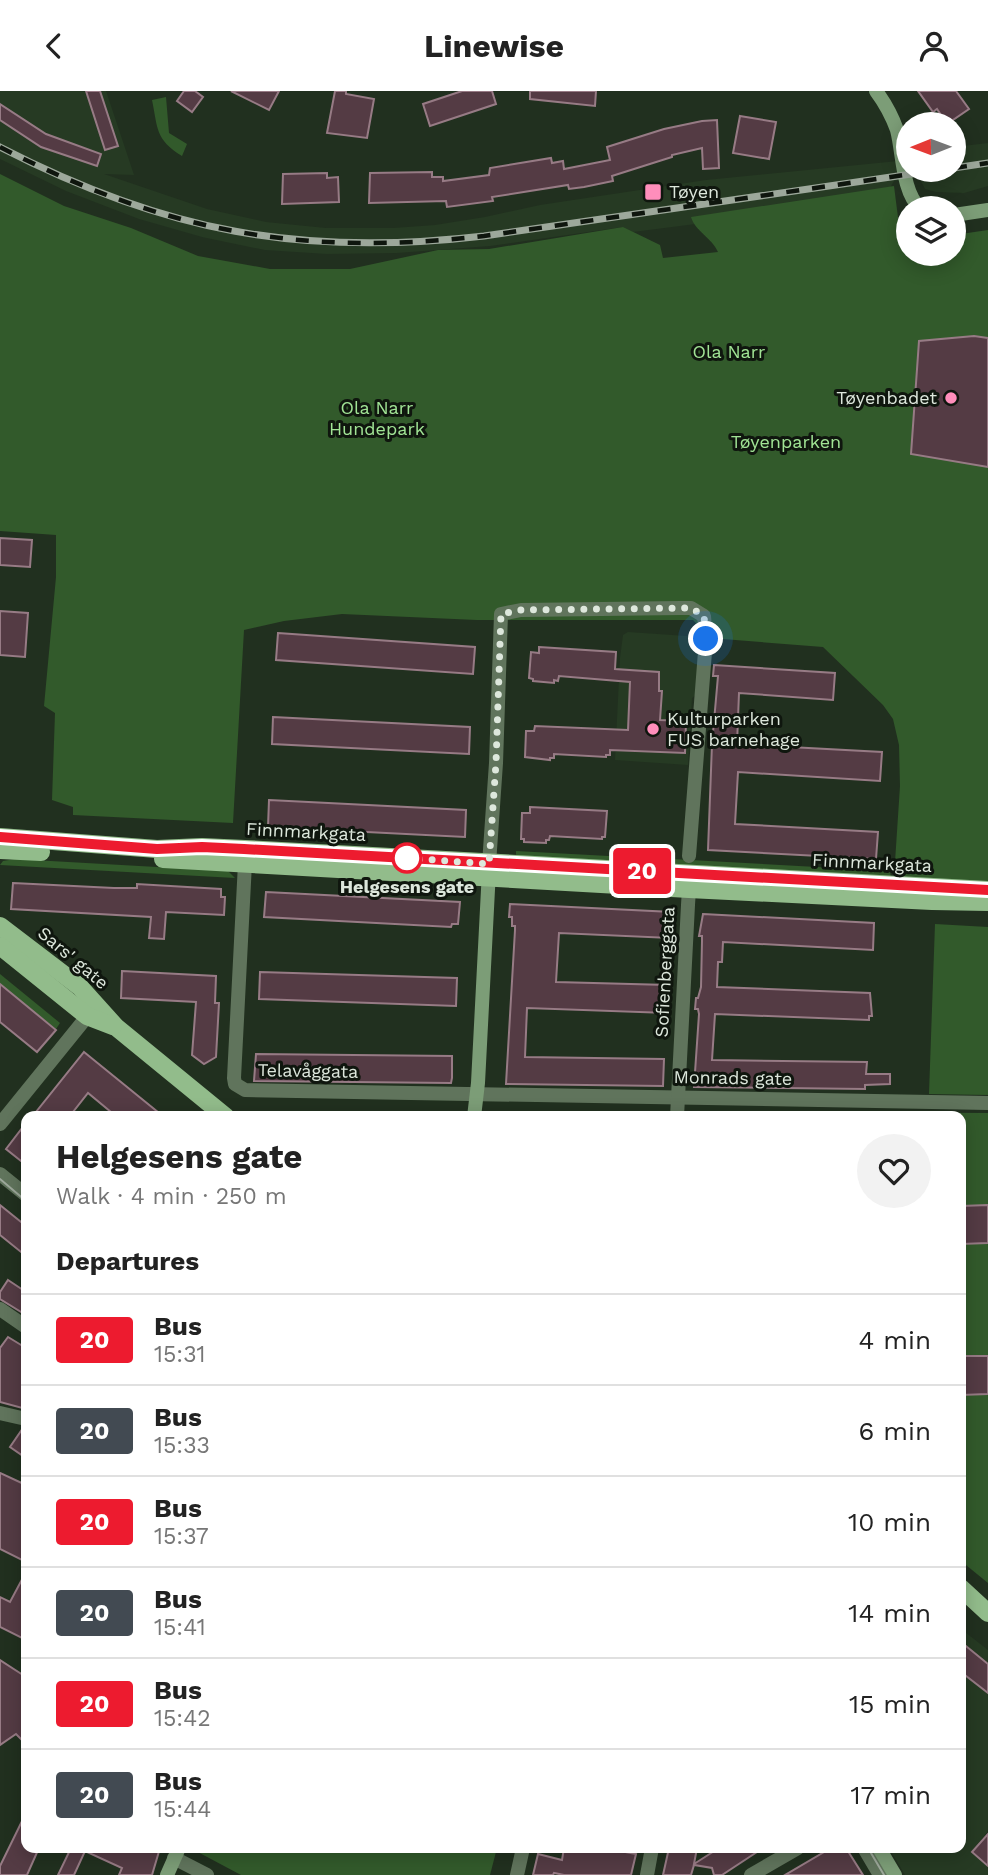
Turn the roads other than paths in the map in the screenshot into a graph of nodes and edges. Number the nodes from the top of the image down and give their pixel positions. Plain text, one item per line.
1 (876, 91) edge
2 (912, 196) edge
3 (988, 210) edge
4 (966, 213) edge
5 (0, 847) edge
6 (689, 856) dead end
7 (244, 863) junction
8 (489, 870) junction
9 (693, 882) junction
10 (988, 890) edge
11 (988, 902) edge
12 (0, 926) edge
13 (0, 946) edge
14 (92, 1010) junction
15 (477, 1094) junction
16 (678, 1096) junction
17 (988, 1103) edge
18 (219, 1111) edge
19 (475, 1111) edge
20 (677, 1111) edge
21 (0, 1124) edge
22 (0, 1174) edge
23 (21, 1191) edge
24 (0, 1309) edge
25 (21, 1324) edge
26 (0, 1413) edge
27 (21, 1418) edge
28 (966, 1596) edge
29 (988, 1613) edge
30 (177, 1853) edge
31 (522, 1853) edge
32 (651, 1853) edge
33 (788, 1853) edge
34 (867, 1853) edge
35 (882, 1853) edge
36 (167, 1875) edge
37 (207, 1875) edge
38 (517, 1875) edge
39 (647, 1875) edge
40 (751, 1875) edge
41 (880, 1875) edge
42 (895, 1875) edge

1 - 2 street
3 - 4 street
5 - 7 main road, Finnmarkgata
5 - 8 main road, Finnmarkgata
6 - 8 street
7 - 8 main road, Finnmarkgata
7 - 15 street, Telavåggata
8 - 9 main road, Finnmarkgata
8 - 15 street
9 - 10 main road, Finnmarkgata
9 - 11 main road, Finnmarkgata
9 - 16 street, Sofienberggata
12 - 14 main road, Sars' gate
13 - 14 main road, Sars' gate
14 - 18 main road, Sars' gate
14 - 21 street
15 - 16 street, Monrads gate
15 - 19 street
16 - 17 street, Monrads gate
16 - 20 street, Sofienberggata
22 - 23 street
24 - 25 street
26 - 27 street
28 - 29 main road
30 - 36 street
30 - 37 street
31 - 38 street
32 - 39 street
33 - 40 street
34 - 41 street
35 - 42 street

